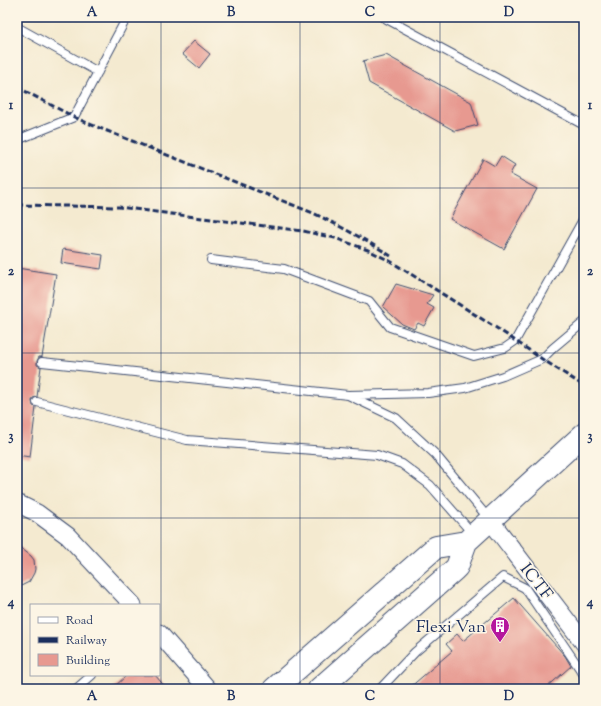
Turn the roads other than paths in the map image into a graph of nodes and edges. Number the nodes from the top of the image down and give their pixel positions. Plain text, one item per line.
1 (127, 17) edge
2 (383, 17) edge
3 (17, 27) edge
4 (98, 72) junction
5 (584, 125) edge
6 (19, 137) edge
7 (584, 218) edge
8 (211, 260) dead end
9 (584, 322) edge
10 (42, 362) dead end
11 (348, 395) junction
12 (37, 402) dead end
13 (584, 434) edge
14 (17, 503) edge
15 (490, 520) junction
16 (469, 538) junction
17 (132, 604) edge
18 (160, 634) edge
19 (584, 642) edge
20 (584, 675) edge
21 (91, 676) edge
22 (76, 689) edge
23 (208, 689) edge
24 (274, 689) edge
25 (319, 689) edge
26 (380, 689) edge

1 - 4 lane
2 - 5 lane
3 - 4 lane
4 - 6 lane
7 - 8 lane
9 - 11 lane
10 - 11 lane
11 - 15 lane
12 - 16 lane
13 - 15 main road
14 - 17 street
15 - 16 main road
15 - 19 street, ICTF
16 - 24 main road
16 - 25 main road
18 - 23 street
20 - 26 lane
21 - 22 lane

